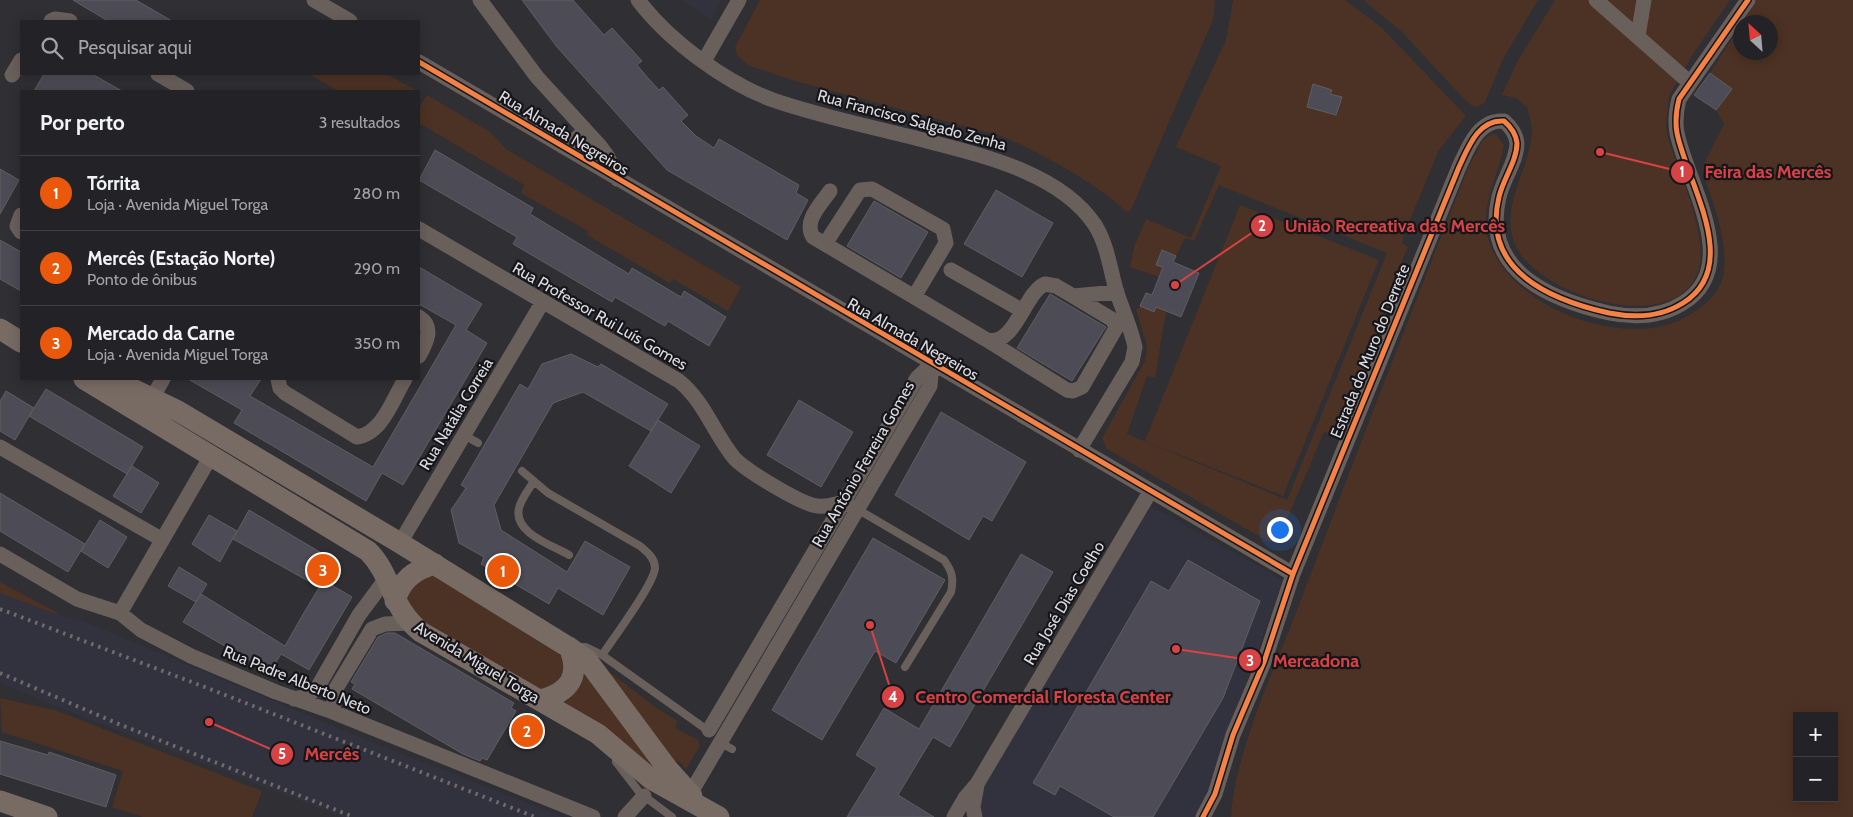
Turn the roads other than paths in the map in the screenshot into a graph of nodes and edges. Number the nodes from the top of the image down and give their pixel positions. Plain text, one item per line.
1 (314, 0) edge
2 (480, 0) edge
3 (638, 0) edge
4 (739, 0) edge
5 (1596, 0) edge
6 (1644, 0) edge
7 (1748, 0) edge
8 (348, 20) edge
9 (1638, 36) junction
10 (704, 61) junction
11 (20, 62) edge
12 (420, 63) edge
13 (12, 75) dead end
14 (160, 75) edge
15 (1689, 82) junction
16 (185, 90) edge
17 (585, 130) junction
18 (562, 146) junction
19 (617, 179) junction
20 (830, 190) dead end
21 (420, 230) edge
22 (825, 244) junction
23 (951, 270) dead end
24 (1117, 292) junction
25 (1073, 296) junction
26 (914, 297) junction
27 (542, 303) junction
28 (1023, 311) junction
29 (420, 317) edge
30 (987, 340) junction
31 (420, 354) edge
32 (932, 364) junction
33 (86, 380) edge
34 (113, 380) edge
35 (162, 380) edge
36 (278, 380) edge
37 (404, 380) edge
38 (151, 400) junction
39 (464, 434) junction
40 (478, 443) dead end
41 (0, 447) edge
42 (1079, 450) junction
43 (211, 456) junction
44 (522, 471) dead end
45 (534, 481) junction
46 (1150, 492) junction
47 (851, 505) junction
48 (161, 539) junction
49 (400, 543) junction
50 (0, 554) edge
51 (569, 554) dead end
52 (435, 564) junction
53 (1293, 574) junction
54 (385, 580) junction
55 (395, 601) junction
56 (120, 613) junction
57 (410, 623) junction
58 (569, 647) junction
59 (602, 655) junction
60 (905, 668) dead end
61 (294, 698) junction
62 (540, 700) junction
63 (333, 712) junction
64 (582, 725) junction
65 (709, 730) junction
66 (726, 746) junction
67 (977, 784) junction
68 (690, 794) junction
69 (1215, 794) junction
70 (644, 796) junction
71 (0, 801) edge
72 (717, 816) edge
73 (47, 817) edge
74 (593, 817) edge
75 (625, 817) edge
76 (672, 817) edge
77 (954, 817) edge
78 (975, 817) edge
79 (1203, 817) edge
80 (1216, 817) edge

1 - 8 street
2 - 17 street
3 - 10 street, Rua Francisco Salgado Zenha
4 - 10 street
5 - 9 street
6 - 9 street
7 - 15 street, Estrada do Muro do Derrete
9 - 15 street
10 - 24 street, Rua Francisco Salgado Zenha
11 - 13 street
12 - 18 street, Rua Almada Negreiros
14 - 16 street
15 - 53 street, Estrada do Muro do Derrete
17 - 18 street
17 - 19 street
18 - 19 street, Rua Almada Negreiros
19 - 32 street, Rua Almada Negreiros
20 - 22 street
21 - 27 street, Rua Professor Rui Luís Gomes
22 - 26 street
22 - 26 street
23 - 28 street
24 - 25 street
24 - 42 street, Rua Francisco Salgado Zenha
25 - 28 street
25 - 30 street
26 - 30 street
27 - 39 street, Rua Natália Correia
27 - 47 street, Rua Professor Rui Luís Gomes
28 - 30 street
29 - 31 street
32 - 42 street, Rua Almada Negreiros
32 - 47 street, Rua António Ferreira Gomes
33 - 43 street, Avenida Miguel Torga
34 - 38 street, Avenida Miguel Torga
35 - 38 street
36 - 37 street
38 - 49 street, Avenida Miguel Torga
39 - 40 lane
39 - 49 street, Rua Natália Correia
41 - 48 street
42 - 46 street, Rua Almada Negreiros
43 - 48 street
43 - 54 street, Avenida Miguel Torga
44 - 45 lane
45 - 51 lane
45 - 59 lane
46 - 53 street, Rua Almada Negreiros
46 - 67 street, Rua José Dias Coelho
47 - 60 lane
47 - 65 street, Rua António Ferreira Gomes
47 - 66 street, Rua António Ferreira Gomes
48 - 56 street
49 - 52 street, Avenida Miguel Torga
50 - 56 street, Rua Padre Alberto Neto
52 - 55 street
52 - 58 street, Avenida Miguel Torga
53 - 69 street
54 - 55 street, Avenida Miguel Torga
54 - 61 street
55 - 57 street, Avenida Miguel Torga
56 - 61 street, Rua Padre Alberto Neto
57 - 62 street, Avenida Miguel Torga
57 - 63 street
58 - 59 lane
58 - 62 street
58 - 68 street, Avenida Miguel Torga
59 - 65 lane
61 - 63 street, Rua Padre Alberto Neto
62 - 64 street, Avenida Miguel Torga
63 - 74 street, Rua Padre Alberto Neto
64 - 70 lane
64 - 72 street, Avenida Miguel Torga
65 - 66 lane
66 - 68 street, Rua António Ferreira Gomes
67 - 77 street, Rua José Dias Coelho
67 - 78 street, Rua José Dias Coelho
68 - 72 street, Avenida Miguel Torga
69 - 79 street
69 - 80 street
70 - 75 street
70 - 76 lane
71 - 73 street

